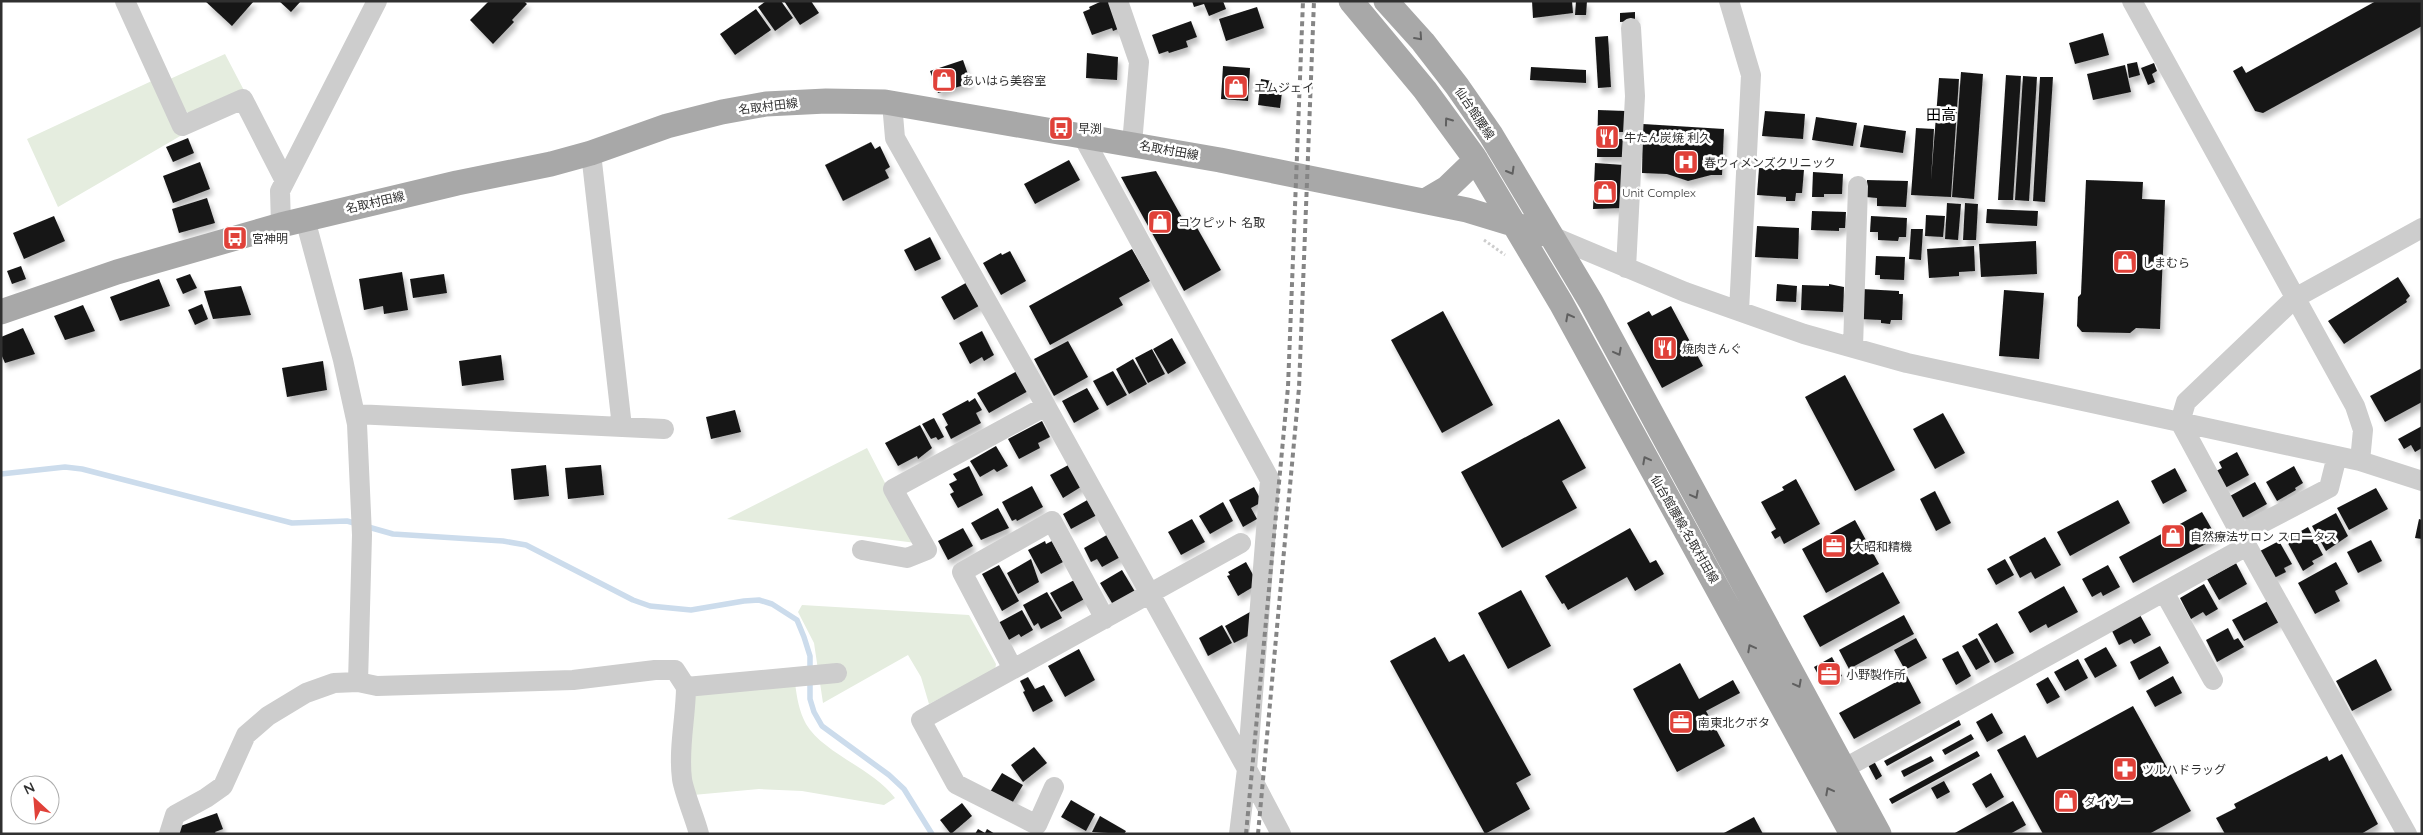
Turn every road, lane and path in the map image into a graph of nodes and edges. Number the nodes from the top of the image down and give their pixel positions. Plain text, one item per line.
1 (125, 1) edge
2 (377, 1) edge
3 (1118, 1) edge
4 (1351, 1) edge
5 (1386, 1) edge
6 (1729, 1) edge
7 (2132, 1) edge
8 (1631, 28) dead end
9 (892, 103) junction
10 (1082, 135) junction
11 (1132, 144) junction
12 (591, 153) junction
13 (1476, 160) junction
14 (285, 181) junction
15 (1858, 186) dead end
16 (1425, 201) junction
17 (305, 219) junction
18 (281, 225) junction
19 (1516, 226) junction
20 (2422, 228) edge
21 (1549, 235) junction
22 (1480, 237) dead end
23 (1509, 259) dead end
24 (1626, 268) junction
25 (2295, 298) junction
26 (1739, 311) junction
27 (1, 312) edge
28 (1853, 348) junction
29 (1046, 406) junction
30 (355, 414) junction
31 (2180, 422) junction
32 (622, 427) junction
33 (664, 429) dead end
34 (2337, 456) junction
35 (2360, 461) junction
36 (2422, 481) edge
37 (2244, 540) junction
38 (1241, 543) dead end
39 (862, 550) dead end
40 (2164, 592) junction
41 (1150, 594) junction
42 (1105, 619) junction
43 (1013, 669) junction
44 (837, 673) dead end
45 (2213, 680) dead end
46 (358, 682) junction
47 (686, 687) junction
48 (1843, 768) junction
49 (1247, 769) junction
50 (1054, 787) dead end
51 (1042, 831) edge
52 (168, 834) edge
53 (700, 834) edge
54 (1239, 834) edge
55 (1281, 834) edge
56 (1852, 834) edge
57 (1879, 834) edge
58 (2407, 834) edge

1 - 14 street
2 - 14 street
3 - 11 street
13 -> 4 main road, 仙台館腰線
5 -> 21 main road, 仙台館腰線
6 - 26 street
7 - 25 street
8 - 24 street
9 - 10 main road, 名取村田線
9 - 12 main road, 名取村田線
9 - 29 street
10 - 11 main road, 名取村田線
10 - 49 street
11 - 16 main road, 名取村田線
12 - 17 main road, 名取村田線
12 - 32 street
13 - 16 main road
13 - 19 main road, 仙台館腰線
14 - 18 street
15 - 28 street
16 - 19 main road, 名取村田線
17 - 18 main road, 名取村田線
17 - 30 street
18 - 27 main road, 名取村田線
19 - 21 main road, 名取村田線
56 -> 19 main road, 仙台館腰線;名取村田線
20 - 25 street
21 - 24 street
21 -> 48 main road, 仙台館腰線;名取村田線
22 - 23 path
24 - 26 street
25 - 31 street
25 - 35 street
26 - 28 street
28 - 31 street
29 - 39 street
29 - 41 street
30 - 32 street
30 - 46 street
31 - 34 street
31 - 37 street
32 - 33 street
34 - 35 street
34 - 37 street
35 - 36 street
37 - 40 street
37 - 58 street
38 - 41 street
40 - 45 street
40 - 48 street
41 - 42 street
41 - 49 street
42 - 43 street
42 - 43 street
43 - 51 street
44 - 47 street
46 - 47 street
46 - 52 street
47 - 53 street
48 - 57 main road, 仙台館腰線;名取村田線
49 - 54 street
49 - 55 street
50 - 51 street

